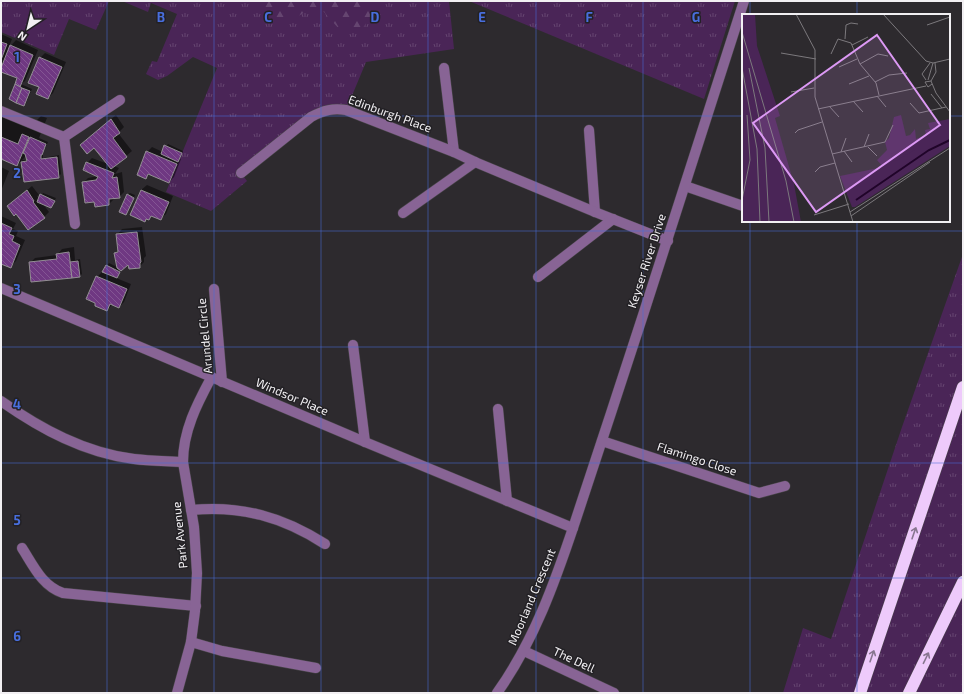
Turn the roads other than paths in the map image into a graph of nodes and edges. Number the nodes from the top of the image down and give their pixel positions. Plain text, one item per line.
1 (744, 1) edge
2 (444, 68) dead end
3 (120, 100) dead end
4 (1, 111) edge
5 (589, 130) dead end
6 (64, 137) junction
7 (454, 152) junction
8 (475, 162) junction
9 (241, 173) dead end
10 (685, 186) junction
11 (742, 206) edge
12 (595, 212) junction
13 (403, 213) dead end
14 (613, 219) junction
15 (75, 224) dead end
16 (668, 241) junction
17 (538, 276) dead end
18 (1, 288) edge
19 (214, 289) dead end
20 (354, 345) dead end
21 (211, 378) junction
22 (222, 382) junction
23 (963, 387) edge
24 (1, 401) edge
25 (498, 409) dead end
26 (602, 441) junction
27 (365, 442) junction
28 (183, 462) junction
29 (785, 486) dead end
30 (507, 501) junction
31 (191, 510) junction
32 (573, 528) junction
33 (325, 544) dead end
34 (22, 548) dead end
35 (963, 582) edge
36 (196, 606) junction
37 (191, 642) junction
38 (524, 651) junction
39 (316, 668) dead end
40 (177, 693) edge
41 (497, 693) edge
42 (614, 693) edge
43 (860, 693) edge
44 (909, 693) edge

1 - 10 street, Keyser River Drive
2 - 7 street, Edinburgh Place
3 - 6 street
4 - 6 street
5 - 12 street
6 - 15 street
7 - 8 street, Edinburgh Place
7 - 9 street, Edinburgh Place
8 - 12 street, Edinburgh Place
8 - 13 street
10 - 11 street
10 - 16 street, Keyser River Drive
12 - 14 street, Edinburgh Place
14 - 16 street, Edinburgh Place
14 - 17 street
16 - 26 street, Keyser River Drive
18 - 21 street, Windsor Place
19 - 22 street, Arundel Circle
20 - 27 street
21 - 22 street, Windsor Place
21 - 28 street, Park Avenue
22 - 27 street, Windsor Place
43 -> 23 highway
24 - 28 street
25 - 30 street
26 - 29 street, Flamingo Close
26 - 32 street, Keyser River Drive
27 - 30 street, Windsor Place
28 - 31 street, Park Avenue
30 - 32 street, Windsor Place
31 - 33 street
31 - 36 street, Park Avenue
32 - 38 street, Moorland Crescent
34 - 36 street
44 -> 35 highway
36 - 37 street, Park Avenue
37 - 39 street
37 - 40 street, Park Avenue
38 - 41 street, Moorland Crescent
38 - 42 street, The Dell

